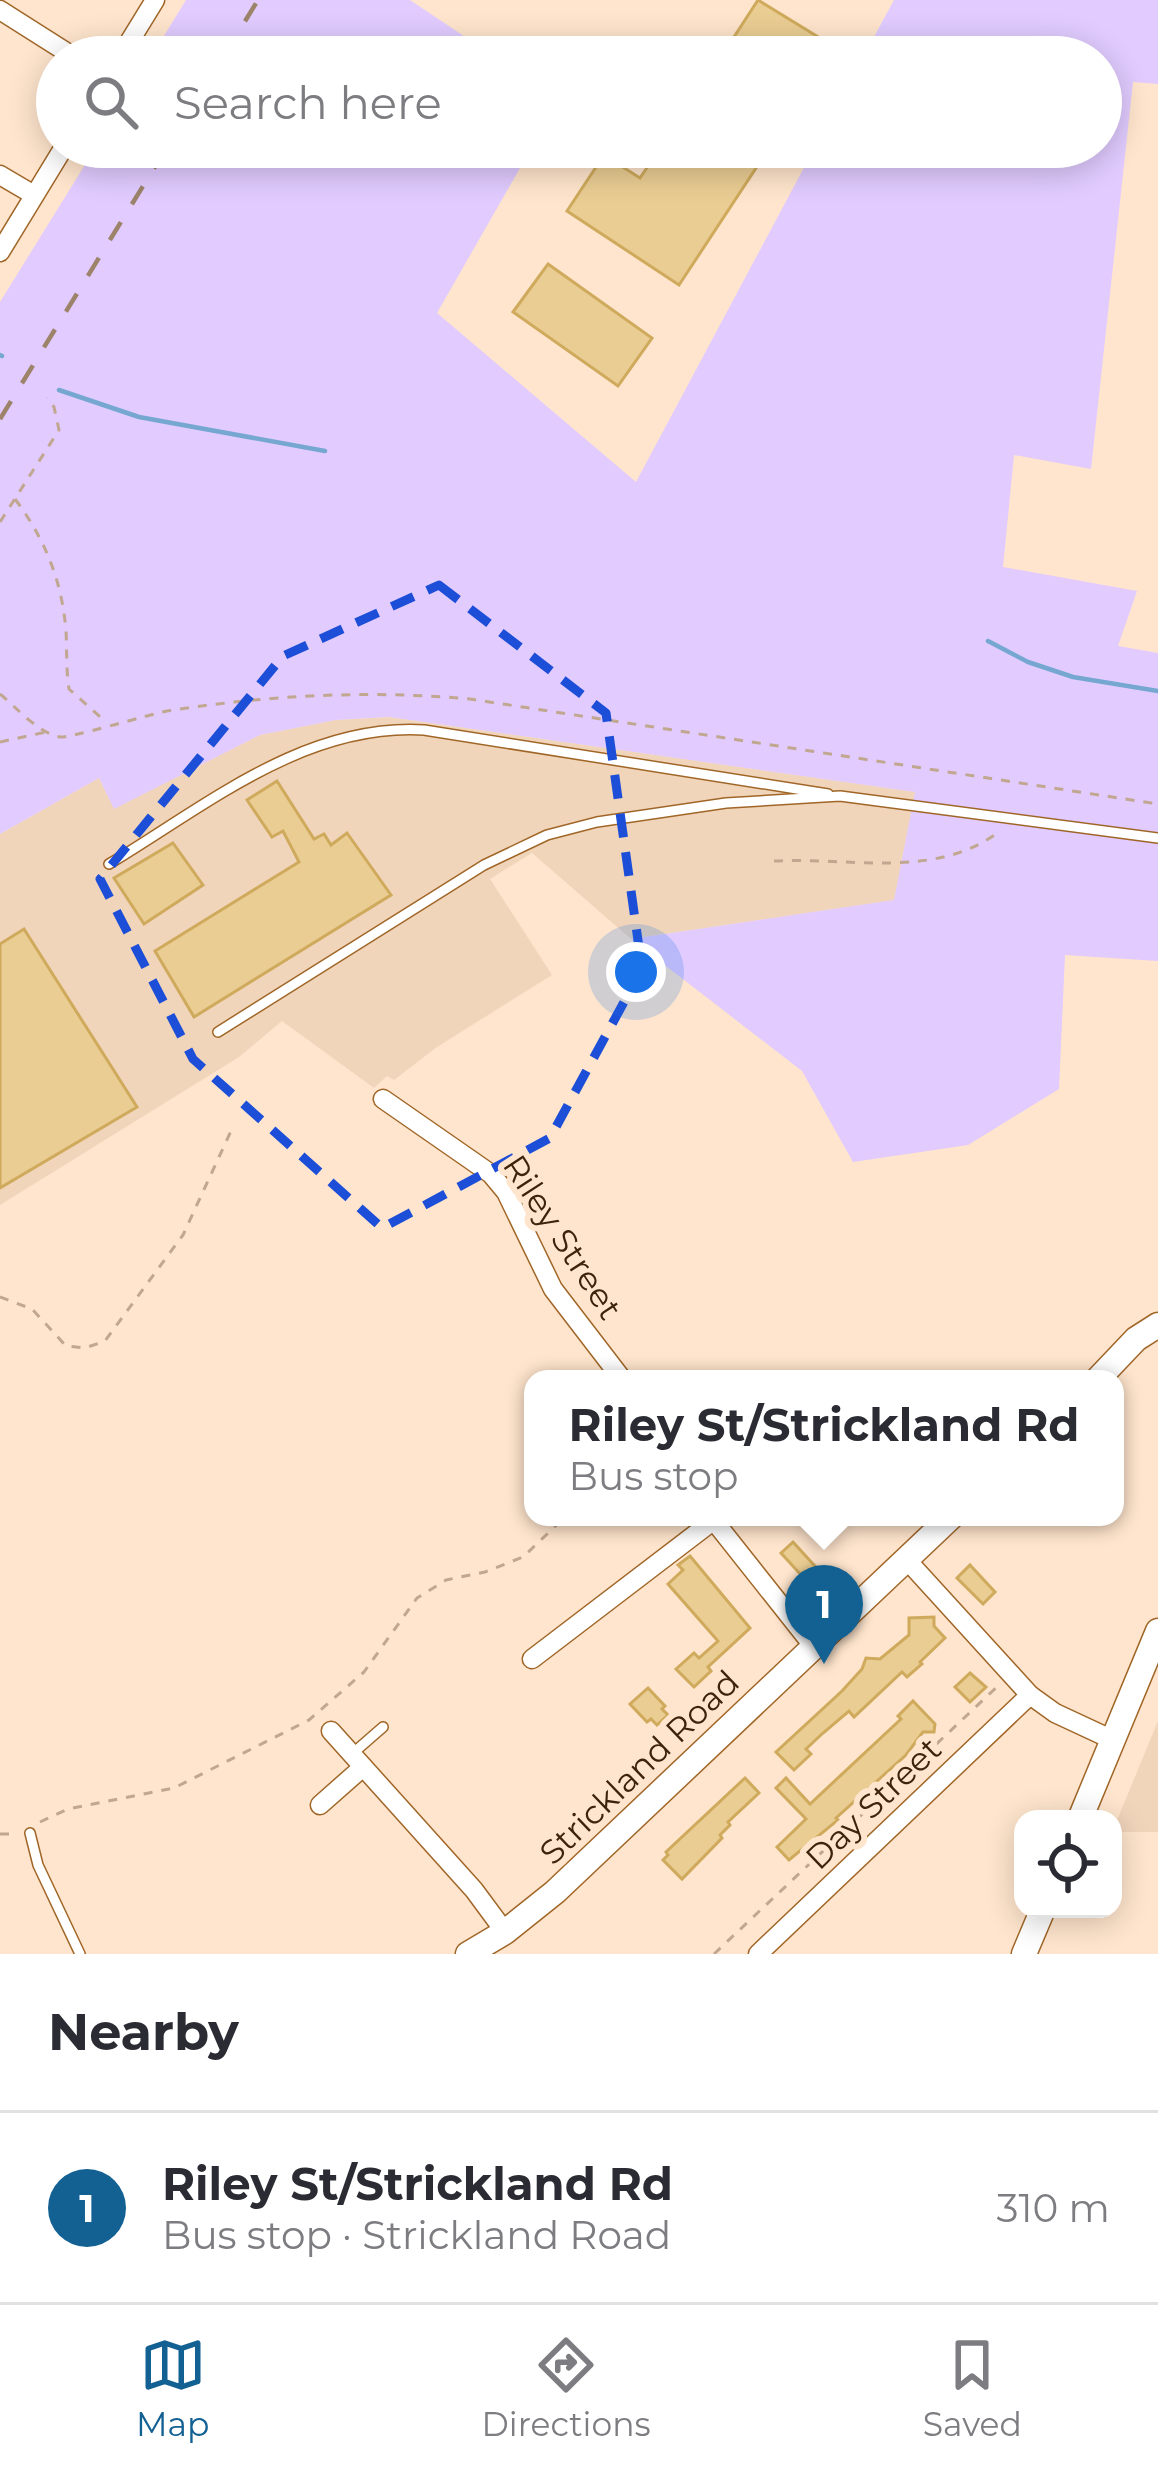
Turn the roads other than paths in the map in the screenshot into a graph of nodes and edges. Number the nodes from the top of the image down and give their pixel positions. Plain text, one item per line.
1 (155, 0) edge
2 (0, 10) edge
3 (41, 36) edge
4 (133, 36) edge
5 (51, 168) edge
6 (0, 175) edge
7 (34, 195) junction
8 (0, 252) edge
9 (839, 796) junction
10 (1158, 842) edge
11 (109, 864) dead end
12 (218, 1032) dead end
13 (383, 1099) dead end
14 (1158, 1325) edge
15 (1158, 1345) edge
16 (615, 1370) edge
17 (1107, 1370) edge
18 (1112, 1370) edge
19 (704, 1526) edge
20 (719, 1526) edge
21 (941, 1526) edge
22 (906, 1559) junction
23 (1158, 1631) edge
24 (814, 1647) junction
25 (532, 1659) dead end
26 (1030, 1695) junction
27 (383, 1726) dead end
28 (331, 1731) dead end
29 (1112, 1741) junction
30 (357, 1761) junction
31 (320, 1805) dead end
32 (1084, 1810) edge
33 (30, 1833) road end
34 (1039, 1918) edge
35 (505, 1932) junction
36 (80, 1954) edge
37 (468, 1954) edge
38 (758, 1954) edge
39 (1024, 1954) edge

1 - 4 street
2 - 3 street
5 - 7 street
6 - 7 street
7 - 8 street
9 - 10 lane
9 - 11 lane
9 - 12 lane
13 - 16 street, Riley Street
14 - 17 street
15 - 18 street
19 - 25 street
20 - 24 street
21 - 22 street, Strickland Road
22 - 24 street, Strickland Road
22 - 26 street
23 - 29 street
24 - 35 street, Strickland Road
26 - 29 street
26 - 38 street, Day Street
27 - 30 lane
28 - 30 street
29 - 32 street
30 - 31 street
30 - 35 street
33 - 36 lane
34 - 39 street
35 - 37 street, Strickland Road

